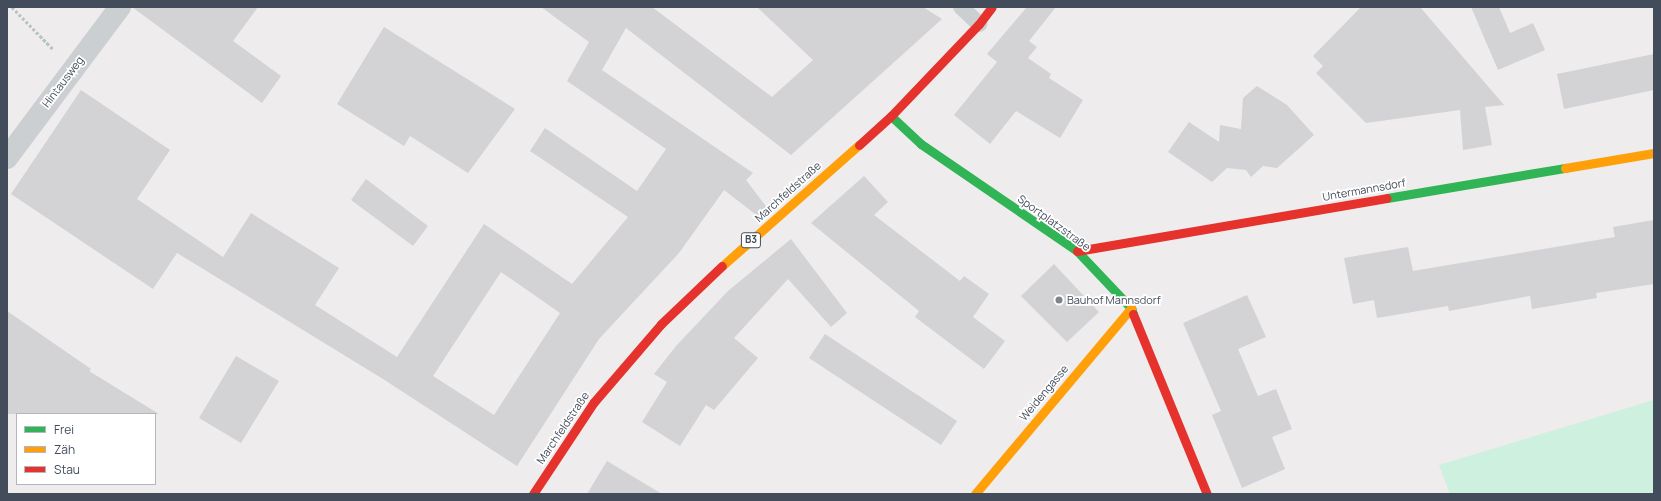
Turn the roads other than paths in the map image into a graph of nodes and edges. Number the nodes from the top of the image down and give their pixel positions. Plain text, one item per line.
1 (120, 7) edge
2 (961, 7) edge
3 (992, 7) edge
4 (979, 24) junction
5 (891, 116) junction
6 (1654, 152) edge
7 (7, 158) edge
8 (1077, 252) junction
9 (1131, 308) junction
10 (533, 494) edge
11 (975, 494) edge
12 (1207, 494) edge

1 - 7 street, Hintausweg
2 - 4 lane
3 - 4 street, Marchfeldstraße / B3
4 - 5 street, Marchfeldstraße / B3
5 - 8 street, Sportplatzstraße
5 - 10 street, Marchfeldstraße / B3
6 - 8 street, Untermannsdorf
8 - 9 street, Sportplatzstraße
9 - 11 street, Weidengasse
9 - 12 street, Sportplatzstraße

